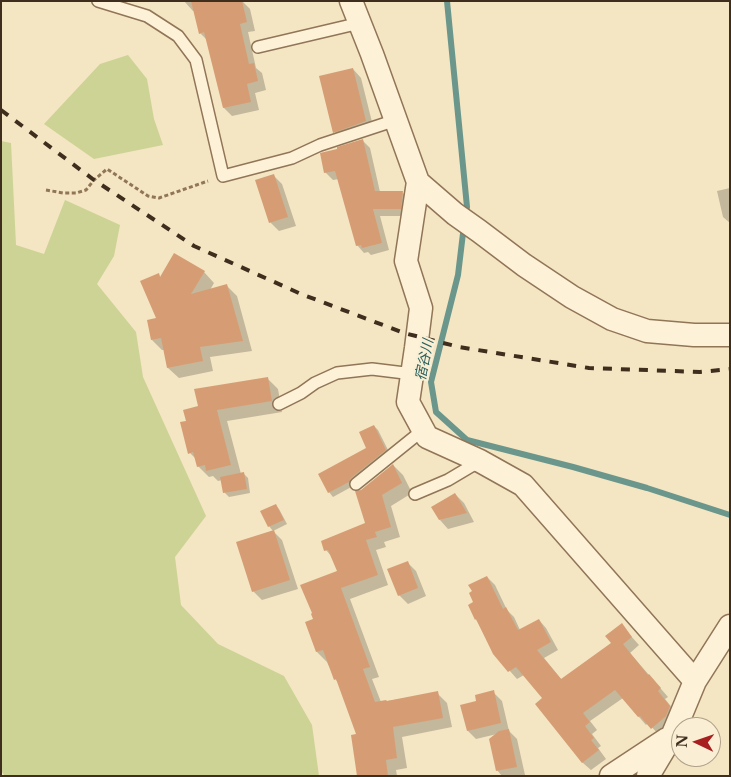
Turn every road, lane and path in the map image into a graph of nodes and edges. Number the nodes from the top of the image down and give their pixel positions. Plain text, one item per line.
1 (98, 1) edge
2 (351, 1) edge
3 (360, 24) junction
4 (258, 47) dead end
5 (396, 120) junction
6 (223, 176) junction
7 (418, 182) junction
8 (46, 190) dead end
9 (730, 335) edge
10 (412, 374) junction
11 (280, 404) dead end
12 (423, 430) junction
13 (480, 461) junction
14 (356, 484) dead end
15 (415, 494) dead end
16 (730, 626) edge
17 (694, 681) junction
18 (680, 717) edge
19 (671, 735) edge
20 (671, 737) edge
21 (611, 776) edge
22 (648, 776) edge

1 - 6 lane
2 - 3 street
3 - 4 lane
3 - 5 street
5 - 6 lane
5 - 7 street
6 - 8 path
7 - 9 street
7 - 10 street
10 - 11 lane
10 - 12 street
12 - 13 street
12 - 14 lane
13 - 15 lane
13 - 17 street
16 - 17 street
17 - 18 street
19 - 21 street
20 - 22 street

